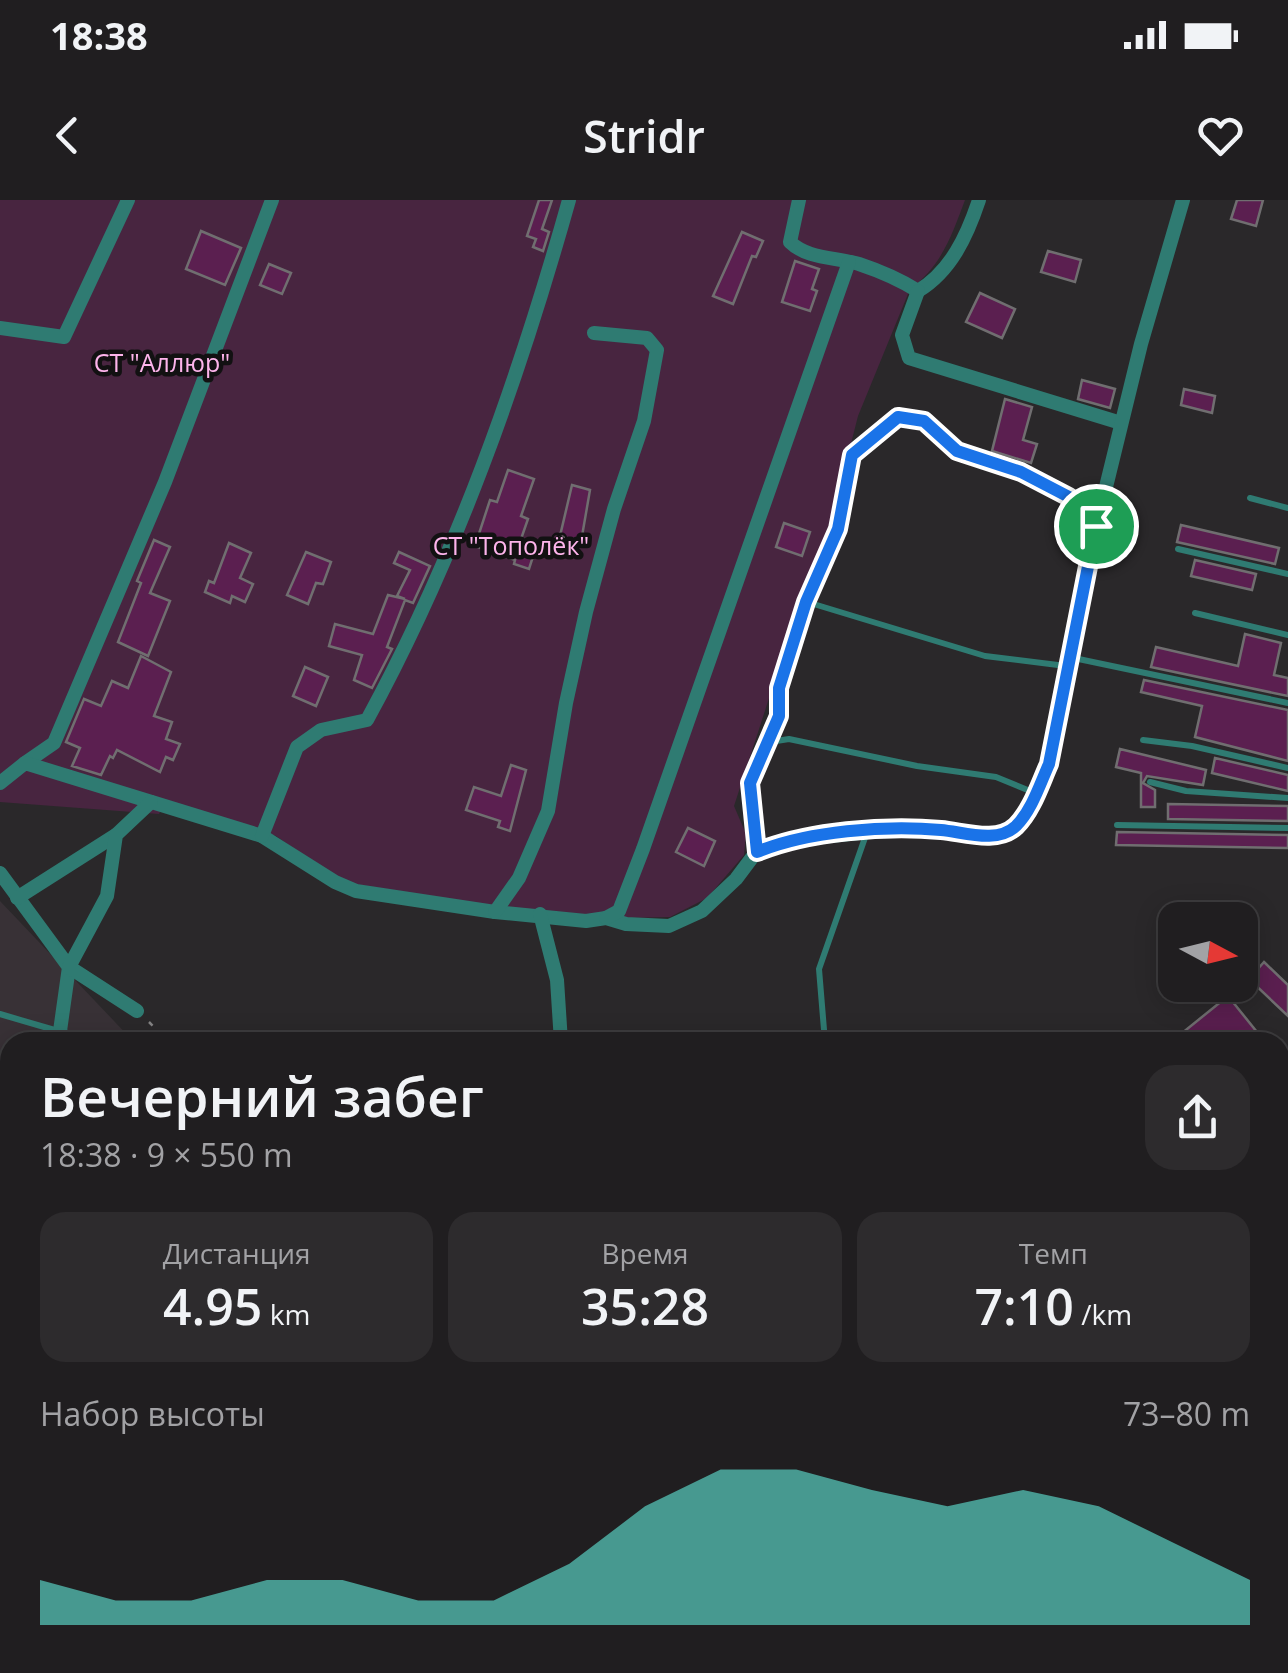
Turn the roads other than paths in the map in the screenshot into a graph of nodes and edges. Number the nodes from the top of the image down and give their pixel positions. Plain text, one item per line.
1 (128, 200) edge
2 (272, 200) edge
3 (570, 200) edge
4 (799, 200) edge
5 (979, 200) edge
6 (1183, 200) edge
7 (849, 262) junction
8 (918, 291) junction
9 (0, 328) edge
10 (594, 333) dead end
11 (1122, 423) junction
12 (1250, 498) dead end
13 (1288, 508) edge
14 (1096, 526) junction
15 (1178, 550) dead end
16 (1288, 574) edge
17 (806, 602) junction
18 (1194, 613) dead end
19 (1288, 635) edge
20 (1068, 662) junction
21 (1288, 703) edge
22 (1143, 740) dead end
23 (770, 742) junction
24 (26, 763) junction
25 (1288, 768) edge
26 (1150, 782) dead end
27 (0, 783) edge
28 (1036, 794) junction
29 (1288, 798) edge
30 (151, 802) junction
31 (1117, 825) dead end
32 (1288, 828) edge
33 (867, 832) junction
34 (116, 835) junction
35 (262, 836) junction
36 (757, 852) junction
37 (0, 873) edge
38 (18, 898) junction
39 (496, 912) junction
40 (540, 914) junction
41 (606, 918) junction
42 (69, 968) junction
43 (137, 1011) road end
44 (0, 1014) edge
45 (49, 1032) edge
46 (63, 1032) edge
47 (560, 1032) edge
48 (824, 1032) edge

1 - 9 street
2 - 24 street
3 - 35 street
4 - 7 street
5 - 8 street
6 - 11 street
7 - 8 street
7 - 41 street
8 - 11 street
10 - 39 street
11 - 14 street
12 - 13 lane
14 - 17 street
14 - 20 street
15 - 16 lane
17 - 20 lane
17 - 23 street
18 - 19 lane
20 - 21 lane
20 - 28 street
22 - 25 lane
23 - 28 lane
23 - 36 street
24 - 27 street
24 - 30 street
26 - 29 lane
28 - 33 street
30 - 34 street
30 - 35 street
31 - 32 lane
33 - 36 street
33 - 48 lane
34 - 38 street
34 - 42 street
35 - 39 street
36 - 41 street
37 - 38 street
38 - 42 street
39 - 40 street
40 - 41 street
40 - 47 street
42 - 43 street
42 - 46 street
44 - 45 lane

